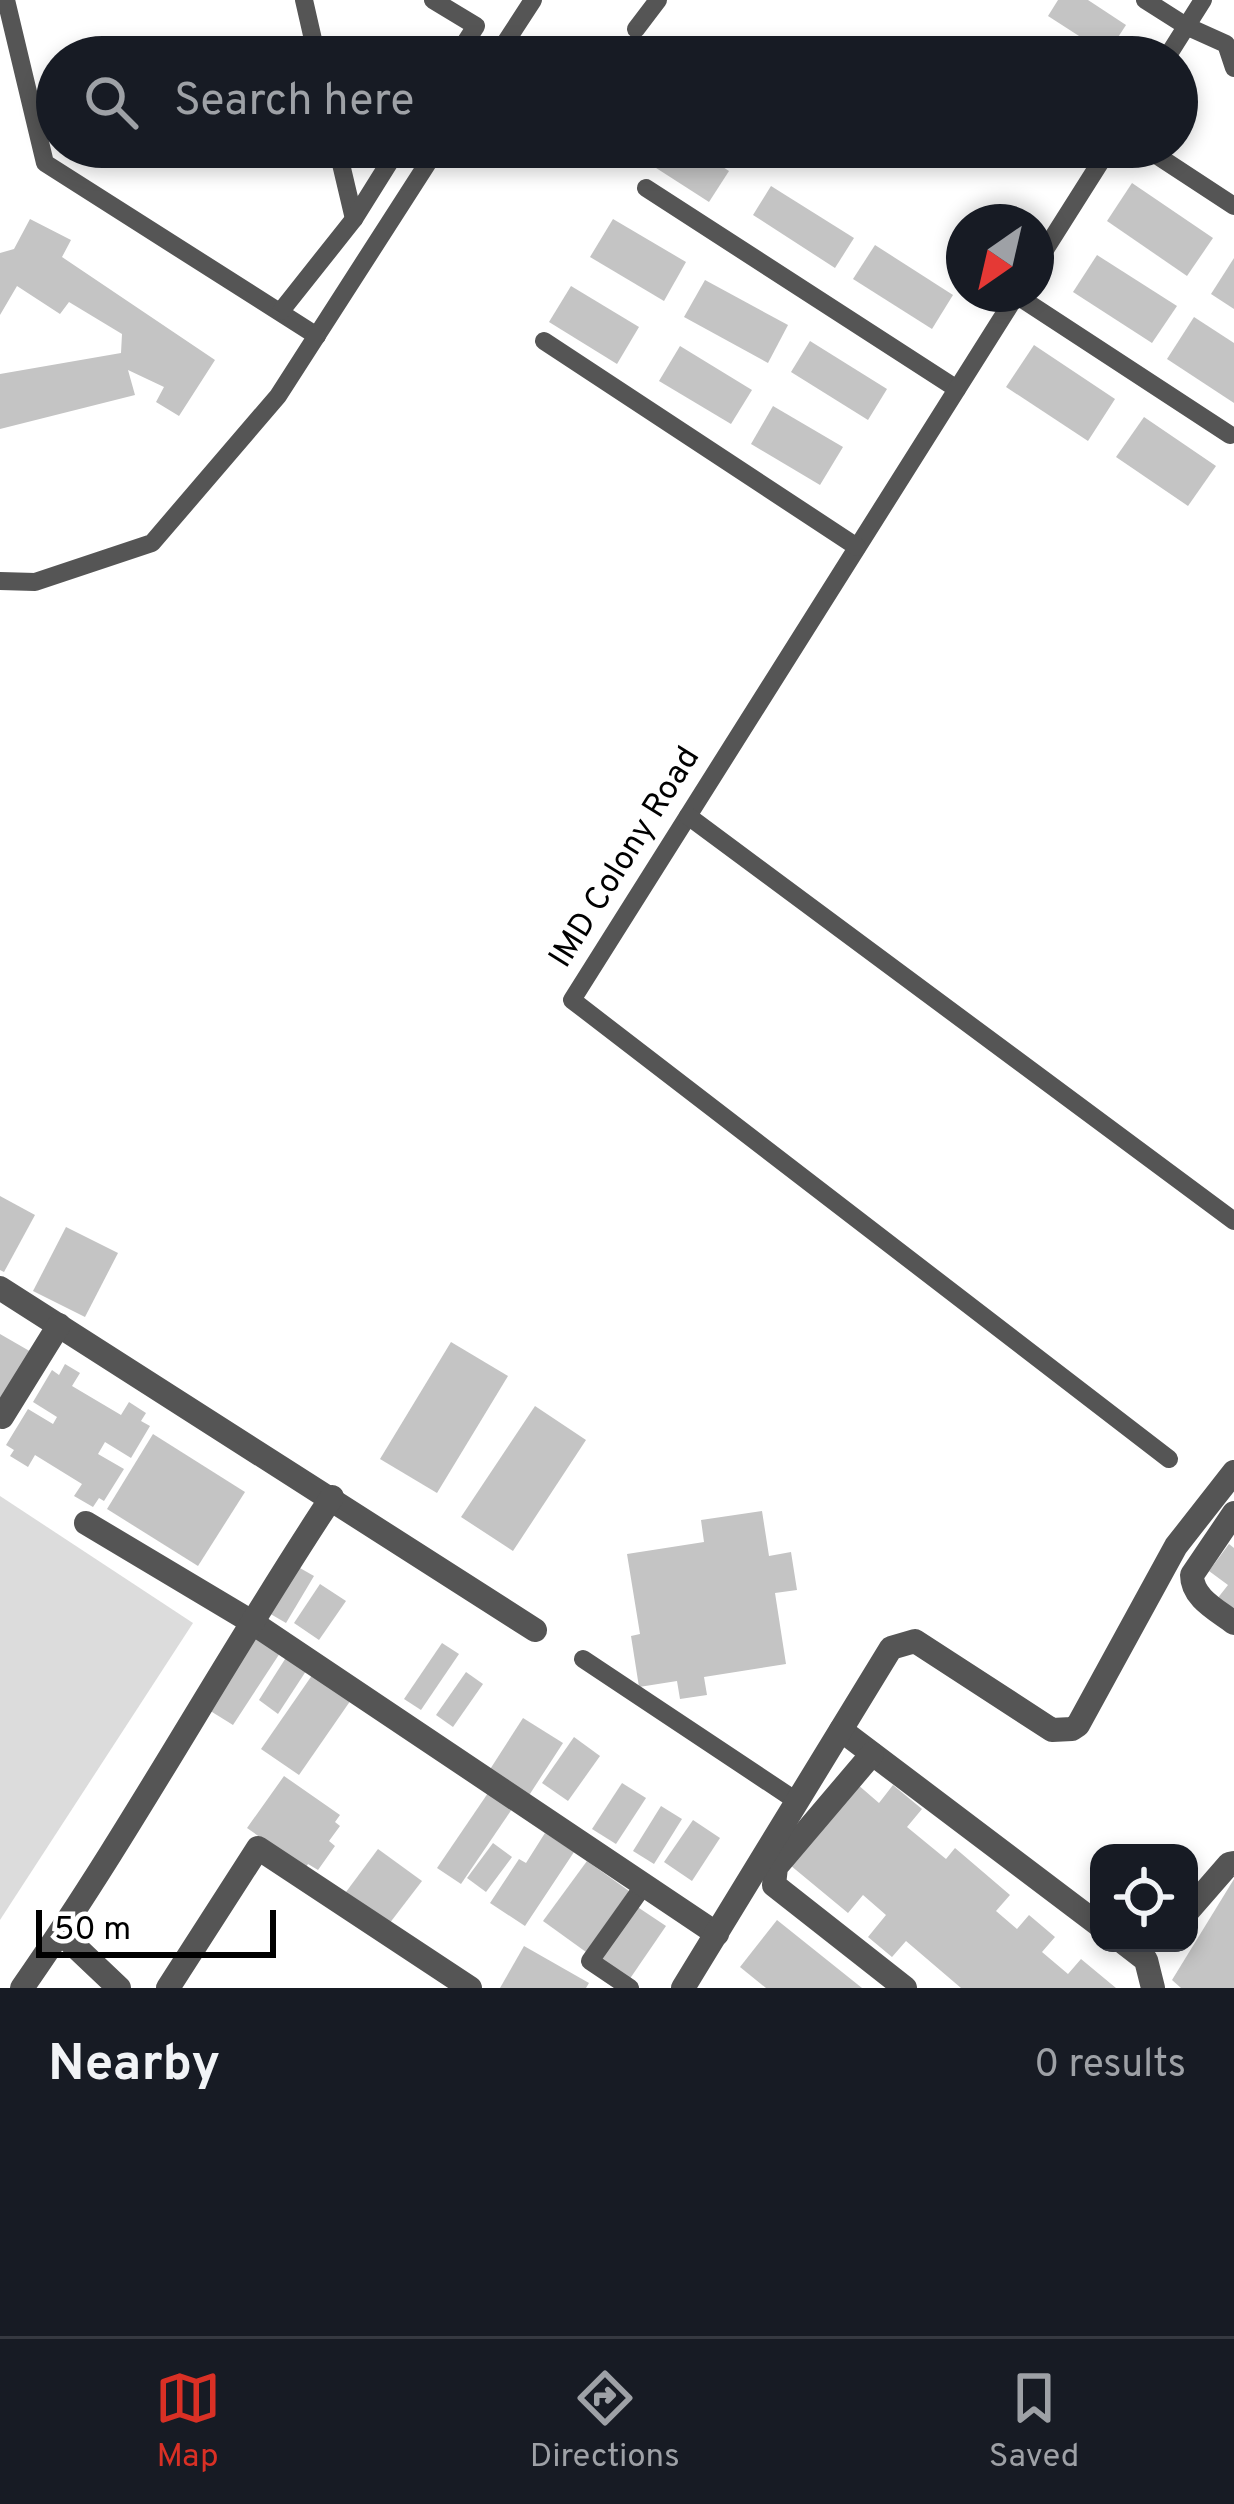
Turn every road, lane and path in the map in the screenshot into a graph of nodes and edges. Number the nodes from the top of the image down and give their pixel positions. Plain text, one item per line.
1 (6, 0) edge
2 (304, 0) edge
3 (433, 0) edge
4 (533, 0) edge
5 (658, 0) edge
6 (1145, 0) edge
7 (1202, 0) edge
8 (476, 26) junction
9 (1186, 26) junction
10 (636, 29) dead end
11 (312, 36) edge
12 (470, 36) edge
13 (486, 36) edge
14 (510, 36) edge
15 (1180, 36) edge
16 (1230, 42) edge
17 (1234, 68) edge
18 (36, 125) edge
19 (53, 168) edge
20 (342, 168) edge
21 (386, 168) edge
22 (425, 168) edge
23 (1097, 168) edge
24 (1176, 168) edge
25 (646, 188) dead end
26 (1234, 206) edge
27 (354, 219) junction
28 (1054, 236) edge
29 (281, 311) junction
30 (1006, 312) edge
31 (1043, 312) edge
32 (317, 336) junction
33 (544, 341) dead end
34 (957, 389) junction
35 (1230, 436) dead end
36 (857, 547) junction
37 (0, 581) edge
38 (688, 816) junction
39 (1234, 1220) edge
40 (0, 1288) edge
41 (59, 1324) junction
42 (2, 1417) edge
43 (1169, 1460) dead end
44 (1234, 1472) edge
45 (332, 1497) junction
46 (1203, 1511) junction
47 (86, 1522) dead end
48 (1231, 1526) edge
49 (250, 1621) junction
50 (1234, 1623) edge
51 (536, 1630) dead end
52 (583, 1659) dead end
53 (841, 1730) junction
54 (872, 1754) junction
55 (798, 1802) junction
56 (1234, 1863) edge
57 (644, 1885) junction
58 (1198, 1900) edge
59 (1090, 1917) edge
60 (61, 1933) junction
61 (717, 1934) junction
62 (1153, 1952) edge
63 (22, 1988) edge
64 (119, 1988) edge
65 (168, 1988) edge
66 (470, 1988) edge
67 (630, 1988) edge
68 (683, 1988) edge
69 (905, 1988) edge
70 (1154, 1988) edge

1 - 18 lane
2 - 11 lane
3 - 8 lane
4 - 14 lane
5 - 10 lane
6 - 9 lane
7 - 9 lane
8 - 12 lane
8 - 13 lane
9 - 15 lane
9 - 16 lane
16 - 17 lane
19 - 29 lane
20 - 27 lane
21 - 27 lane
22 - 32 lane
23 - 28 lane
24 - 26 lane
25 - 34 lane
27 - 29 lane
29 - 32 lane
30 - 34 lane, IMD Colony Road
31 - 35 lane
32 - 37 lane
33 - 36 lane
34 - 36 lane, IMD Colony Road
36 - 38 lane, IMD Colony Road
38 - 39 lane
38 - 43 lane, IMD Colony Road
40 - 41 street
41 - 42 street
41 - 45 street
44 - 46 street
45 - 49 street
45 - 51 street
46 - 48 street
46 - 53 street
47 - 49 street
48 - 50 street
49 - 57 street
49 - 60 street
52 - 55 lane
53 - 54 street
53 - 55 street
54 - 59 street
54 - 69 street
55 - 61 street
56 - 58 street
57 - 61 street
57 - 67 lane
60 - 63 street
60 - 64 street
61 - 68 street
62 - 70 street
65 - 66 street

